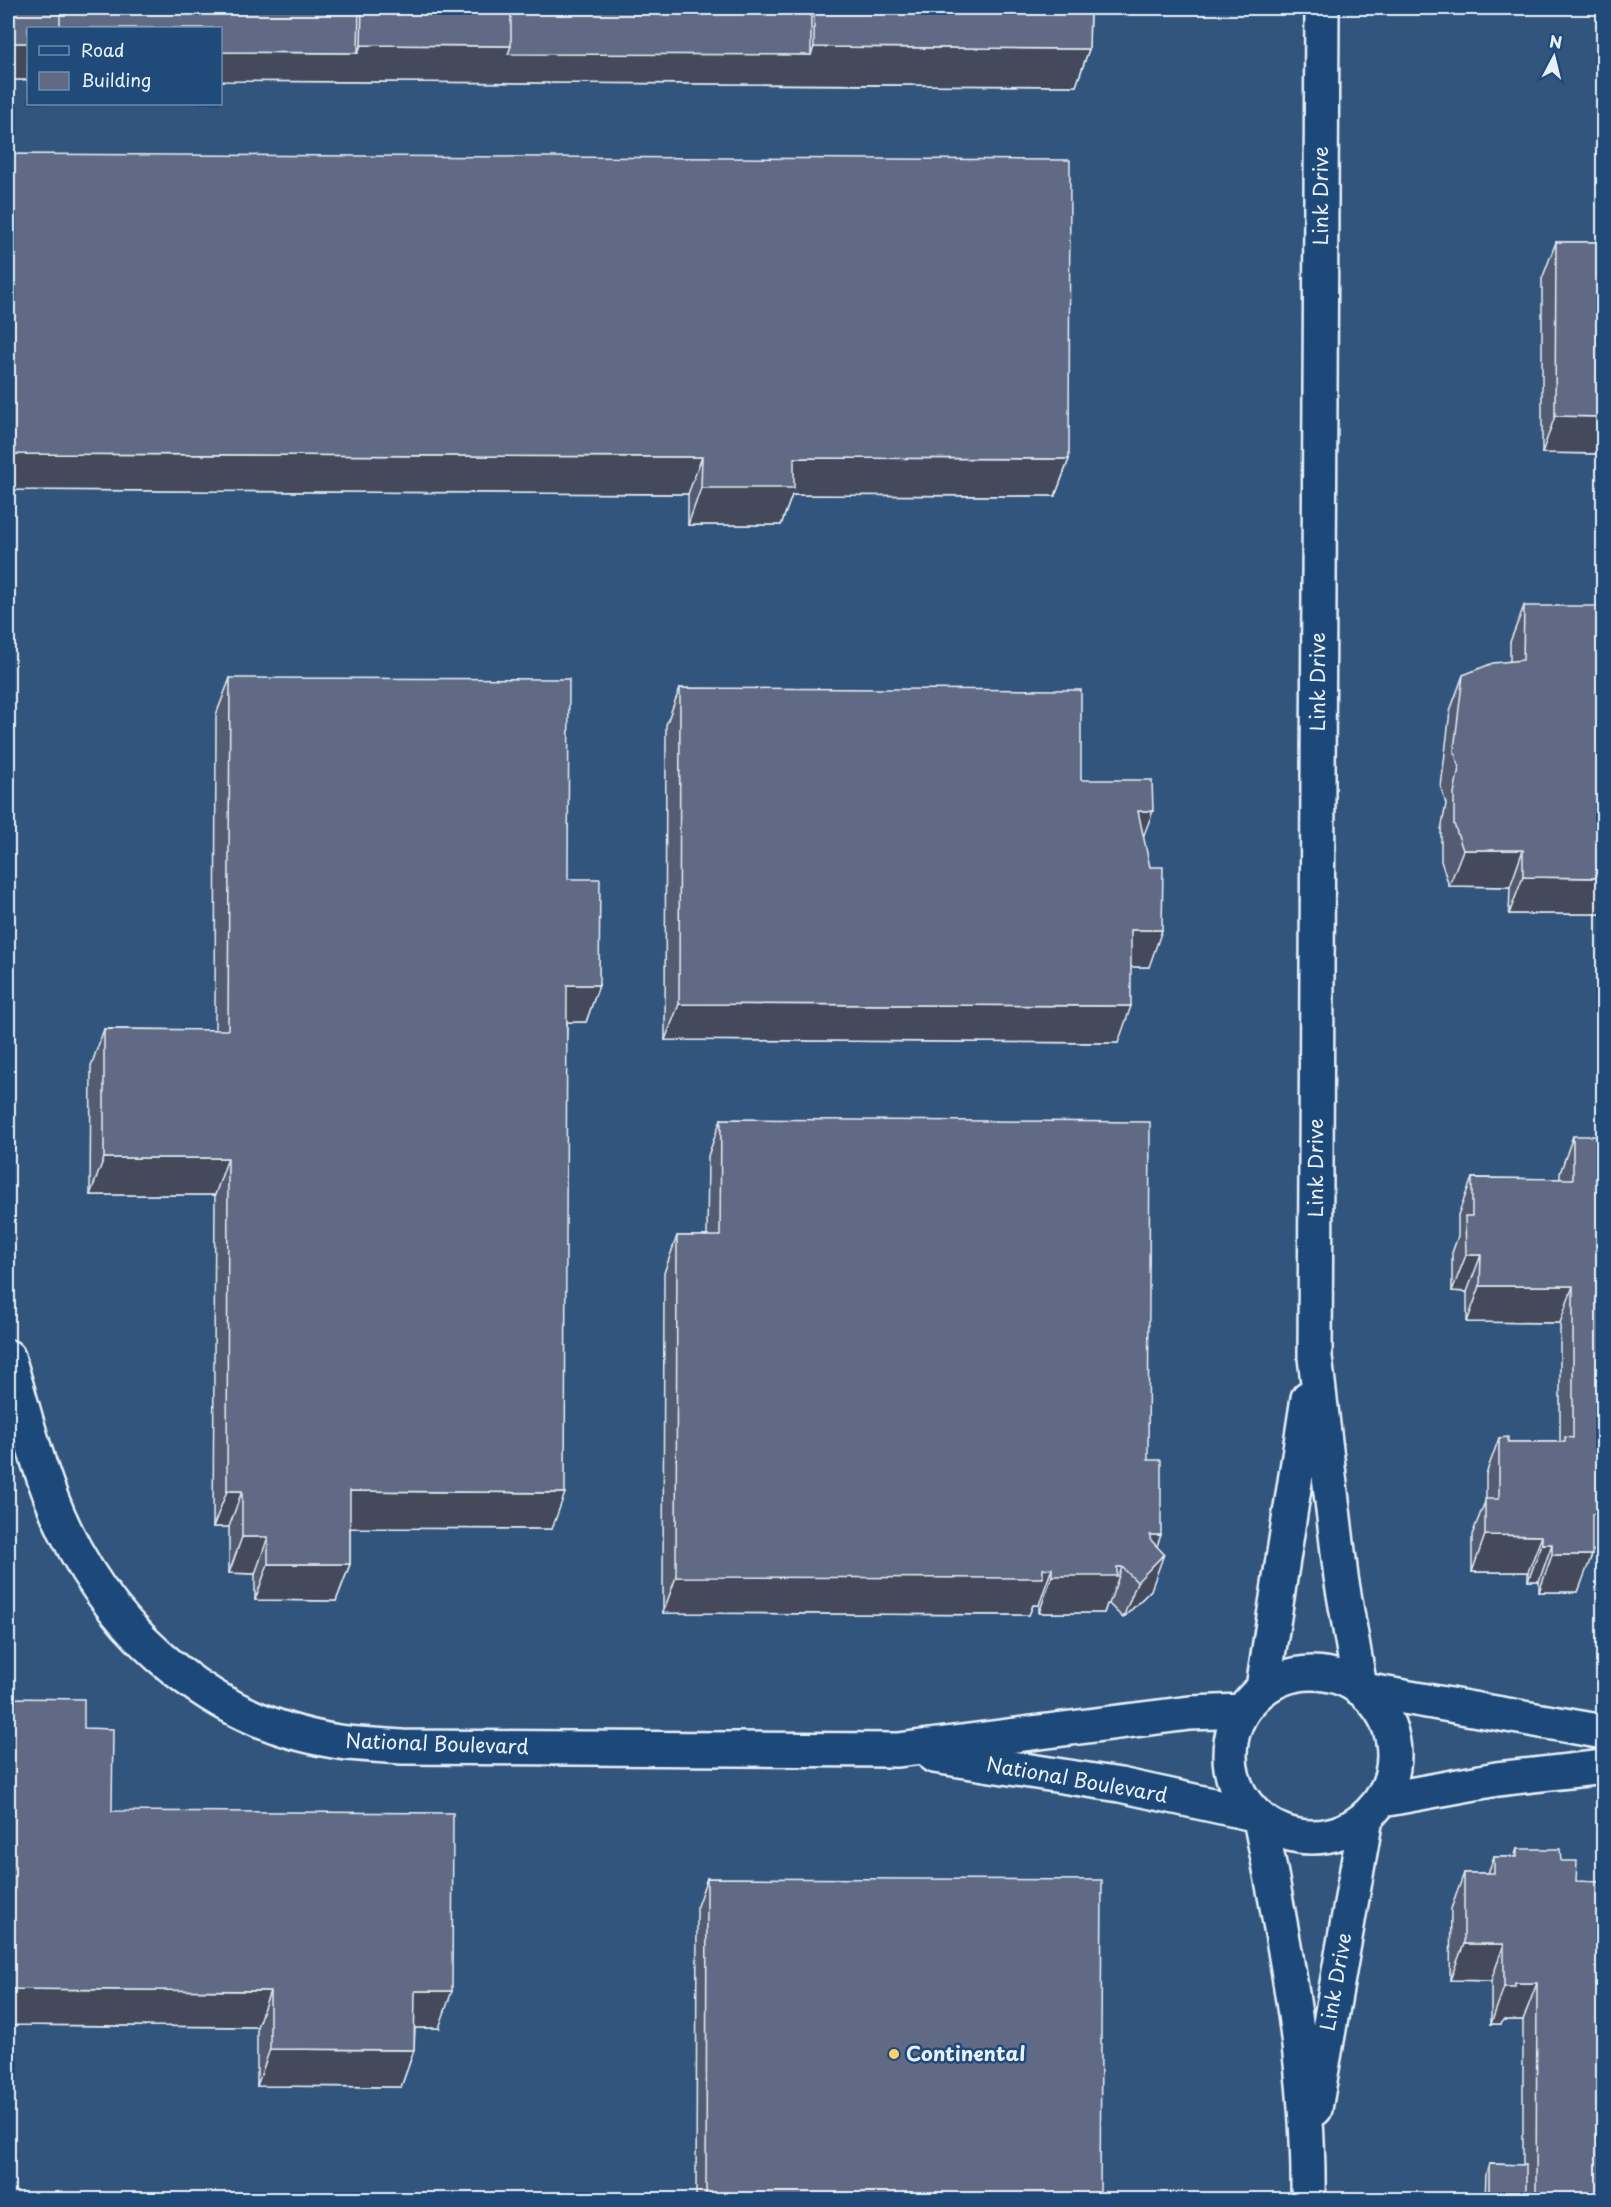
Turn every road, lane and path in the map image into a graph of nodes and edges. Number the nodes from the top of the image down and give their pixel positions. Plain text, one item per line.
1 (1322, 8) edge
2 (8, 1356) edge
3 (1315, 1358) junction
4 (1362, 1689) junction
5 (1253, 1699) junction
6 (1604, 1732) edge
7 (898, 1750) junction
8 (1604, 1767) edge
9 (1374, 1809) junction
10 (1257, 1817) junction
11 (1309, 2146) junction
12 (1308, 2199) edge

1 - 3 street, Link Drive
2 - 7 street, National Boulevard
3 - 4 street, Link Drive
3 - 5 street, Link Drive
4 - 5 street
4 - 6 street
4 - 9 street
5 - 7 street, National Boulevard
5 - 10 street
7 - 10 street, National Boulevard
8 - 9 street
9 - 10 street
9 - 11 street, Link Drive
10 - 11 street, Link Drive
11 - 12 street, Link Drive

